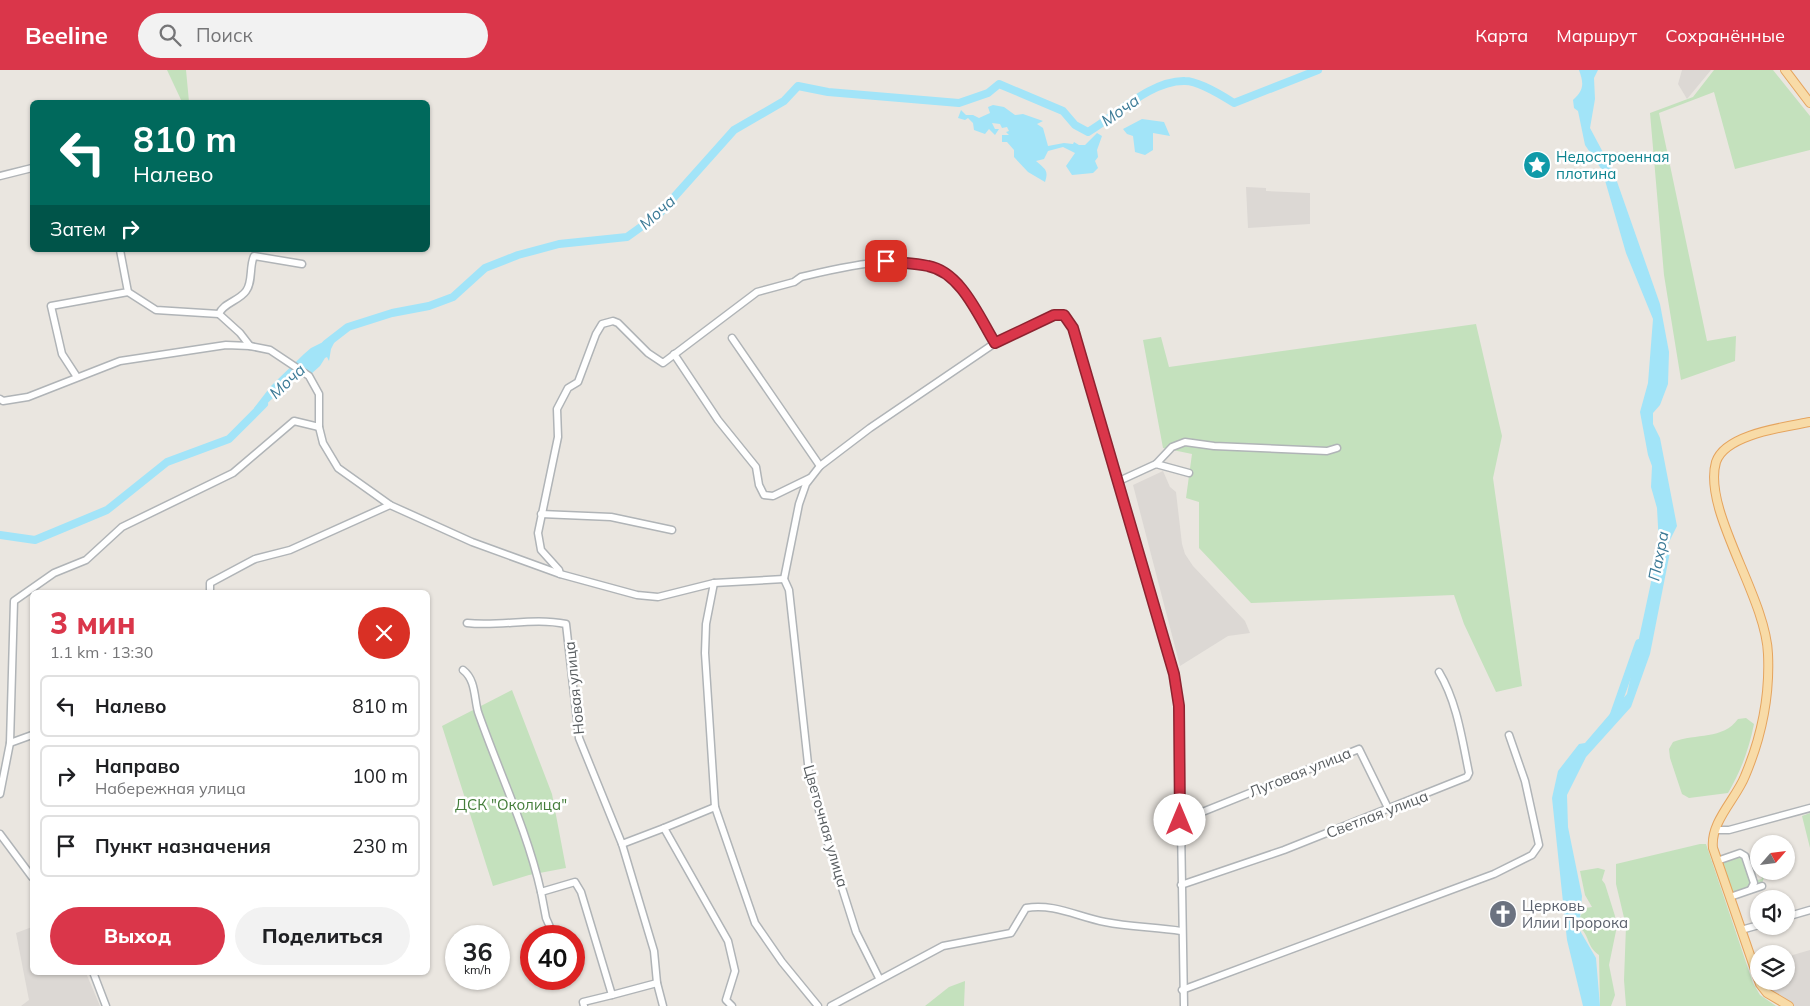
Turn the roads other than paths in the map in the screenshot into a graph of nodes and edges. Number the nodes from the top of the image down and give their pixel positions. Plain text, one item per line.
1 (1786, 70) edge
2 (1810, 102) edge
3 (30, 168) edge
4 (0, 176) edge
5 (120, 252) edge
6 (302, 264) dead end
7 (128, 292) junction
8 (219, 314) junction
9 (732, 338) dead end
10 (995, 343) junction
11 (250, 346) junction
12 (674, 354) junction
13 (77, 377) junction
14 (0, 399) edge
15 (1810, 422) edge
16 (319, 426) junction
17 (1337, 448) dead end
18 (1156, 464) junction
19 (820, 466) junction
20 (1189, 473) dead end
21 (812, 476) junction
22 (1119, 481) junction
23 (390, 505) junction
24 (541, 514) junction
25 (672, 530) dead end
26 (560, 574) junction
27 (784, 579) junction
28 (714, 583) junction
29 (210, 590) edge
30 (467, 623) dead end
31 (464, 670) dead end
32 (1439, 672) dead end
33 (1509, 735) dead end
34 (30, 736) edge
35 (10, 743) junction
36 (0, 794) edge
37 (715, 807) junction
38 (1388, 808) junction
39 (1810, 808) edge
40 (1180, 820) junction
41 (664, 828) junction
42 (1715, 830) junction
43 (0, 834) edge
44 (622, 844) junction
45 (1717, 860) junction
46 (30, 874) edge
47 (1181, 885) junction
48 (1762, 886) dead end
49 (1751, 889) junction
50 (541, 892) junction
51 (1730, 897) junction
52 (1810, 910) edge
53 (1795, 914) edge
54 (549, 925) edge
55 (1750, 928) edge
56 (1741, 930) junction
57 (1181, 931) junction
58 (94, 975) edge
59 (878, 978) junction
60 (657, 983) junction
61 (1182, 990) junction
62 (612, 995) junction
63 (106, 1006) edge
64 (584, 1006) edge
65 (663, 1006) edge
66 (732, 1006) edge
67 (818, 1006) edge
68 (831, 1006) edge
69 (1184, 1006) edge
70 (1789, 1006) edge

1 - 2 main road
3 - 4 street
5 - 7 street
6 - 8 street
7 - 8 street
7 - 13 street
8 - 11 street
9 - 19 street
10 - 12 street
10 - 19 street
10 - 22 street
11 - 13 street
11 - 16 street
12 - 21 street
12 - 24 street
13 - 14 street
15 - 42 main road
16 - 23 street
16 - 35 street
17 - 18 street
18 - 20 street
18 - 22 street
19 - 21 street
21 - 27 street
22 - 40 street
23 - 26 street
23 - 29 street
24 - 25 street
24 - 26 street
26 - 28 street
27 - 28 street
27 - 59 street, Цветочная улица
28 - 37 street
30 - 44 street, Новая улица
31 - 50 street
32 - 38 street, Светлая улица
33 - 61 street
34 - 35 street
35 - 36 street
37 - 41 street
37 - 67 street
38 - 40 street, Луговая улица
38 - 47 street, Светлая улица
39 - 42 street
40 - 47 street
41 - 44 street
41 - 66 street
42 - 45 main road
43 - 46 street
44 - 60 street, Новая улица
45 - 49 street
45 - 51 main road
47 - 57 street
48 - 49 street
49 - 51 street
50 - 54 street
50 - 62 street
51 - 56 main road
52 - 53 street
55 - 56 street
56 - 70 main road
57 - 59 street
57 - 61 street
58 - 63 street
59 - 68 street
60 - 62 street
60 - 65 street, Новая улица
61 - 69 street
62 - 64 street

